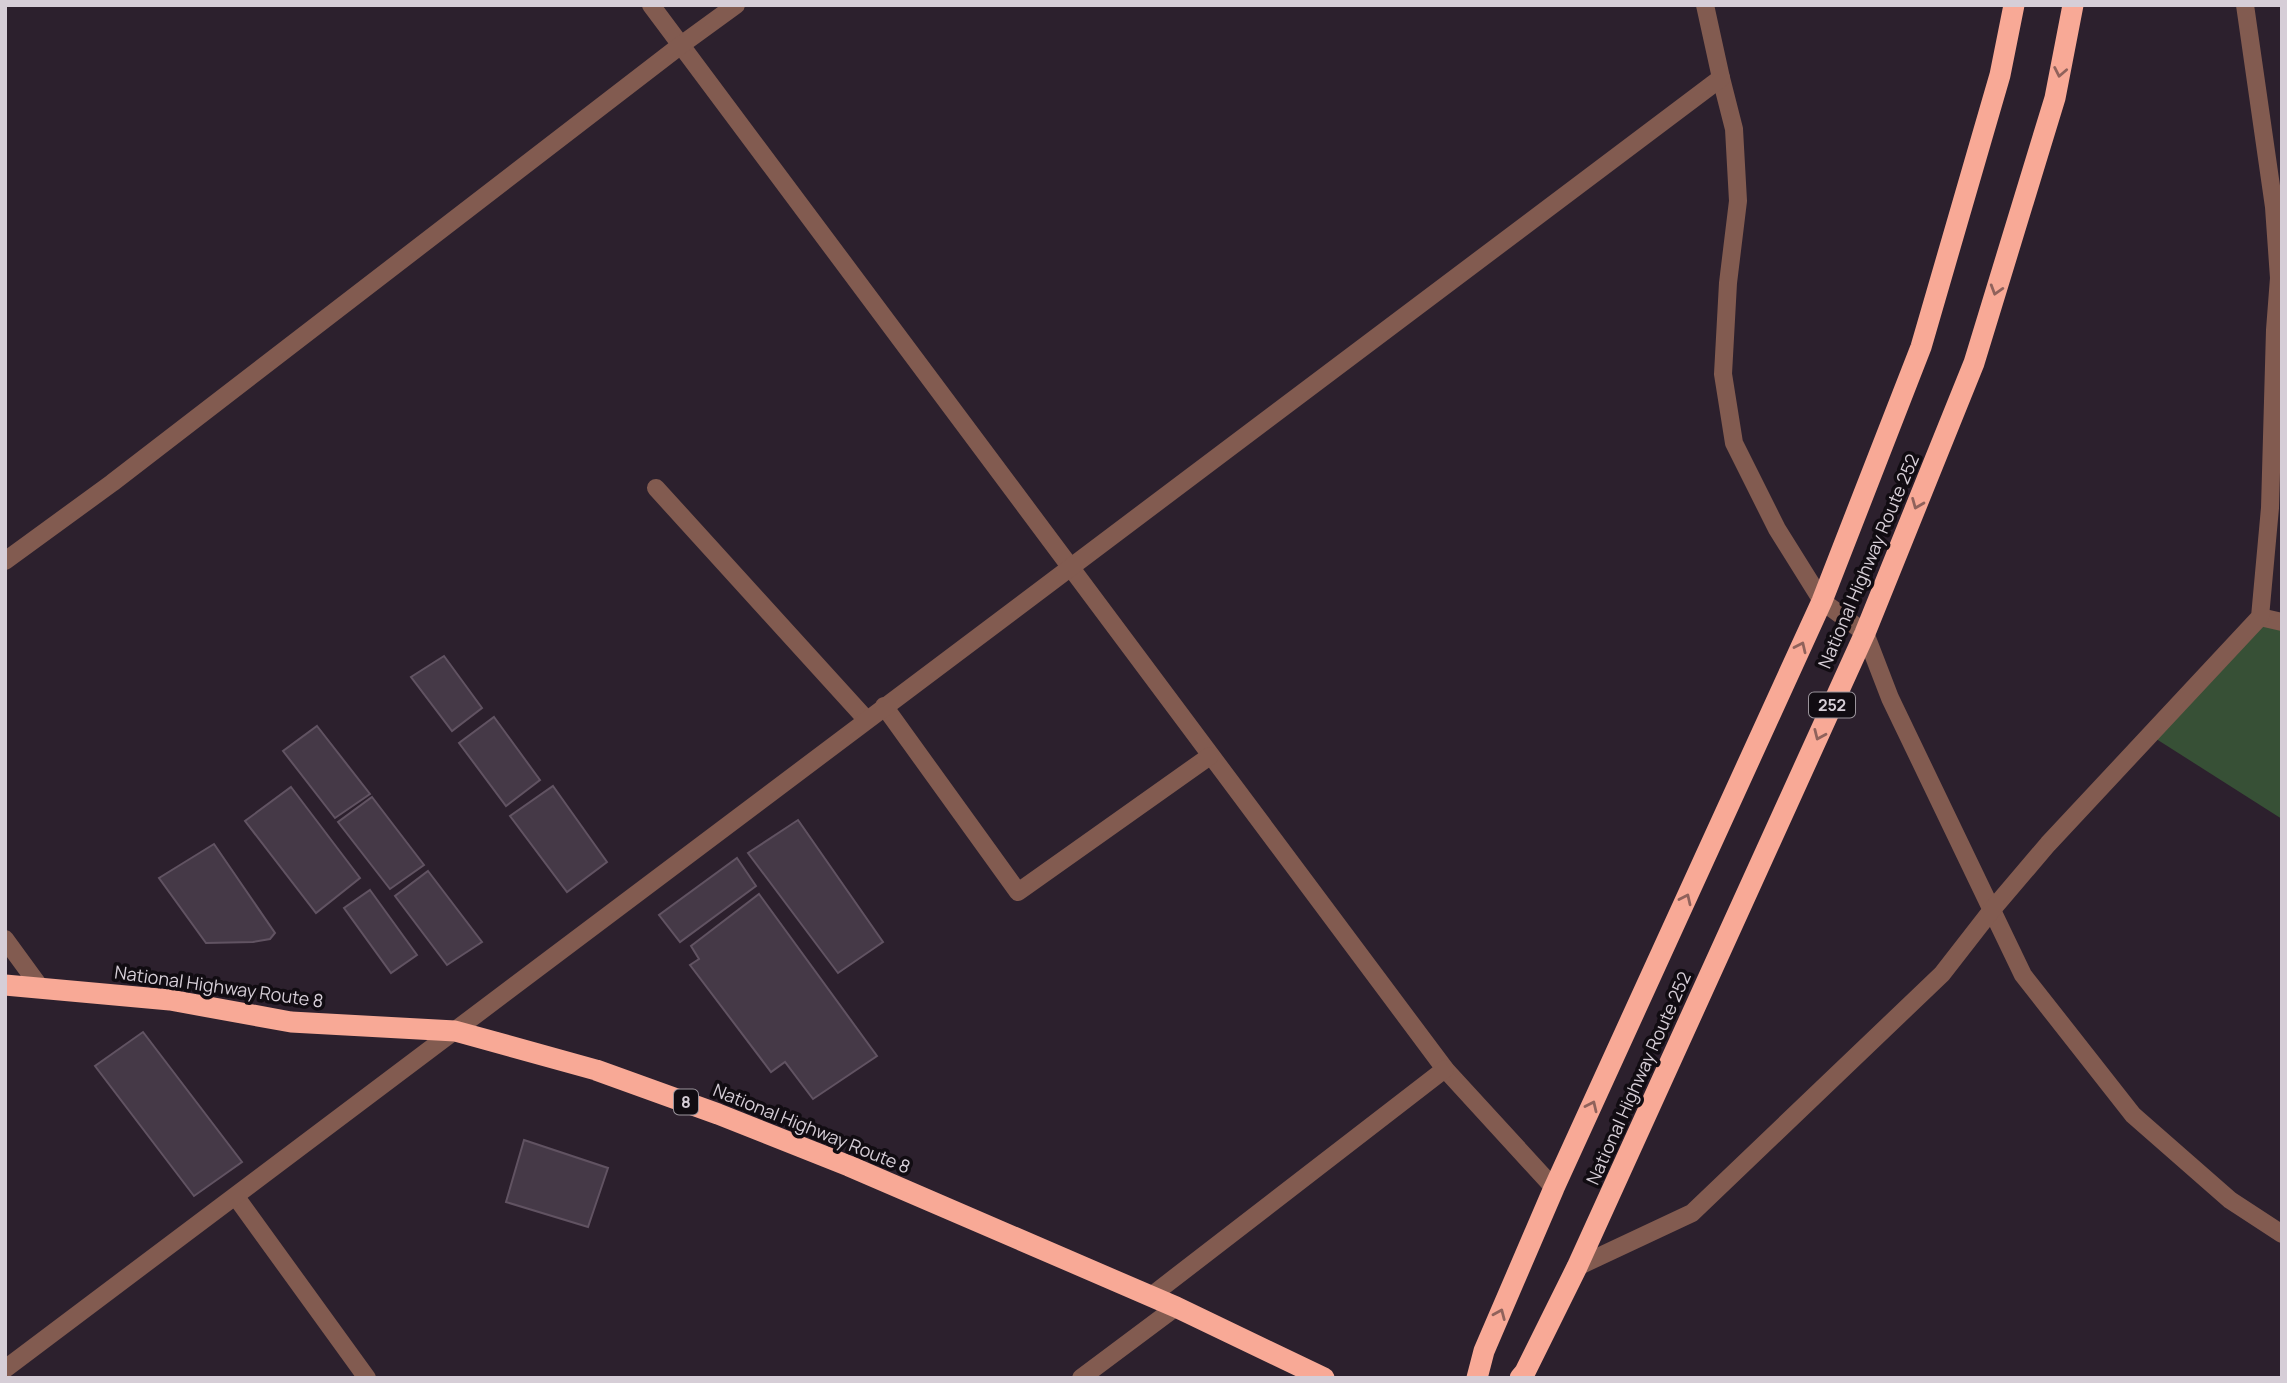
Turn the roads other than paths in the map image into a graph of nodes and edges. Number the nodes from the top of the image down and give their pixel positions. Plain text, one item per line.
1 (651, 5) edge
2 (736, 5) edge
3 (1705, 5) edge
4 (2014, 5) edge
5 (2073, 5) edge
6 (2245, 5) edge
7 (681, 45) junction
8 (1721, 78) junction
9 (656, 488) dead end
10 (5, 561) edge
11 (1071, 567) junction
12 (1822, 601) junction
13 (2260, 617) junction
14 (2282, 622) edge
15 (1865, 633) junction
16 (884, 706) junction
17 (866, 719) junction
18 (1210, 756) junction
19 (1991, 911) junction
20 (5, 939) edge
21 (5, 985) edge
22 (40, 987) junction
23 (455, 1031) junction
24 (1445, 1069) junction
25 (1554, 1188) junction
26 (236, 1197) junction
27 (2282, 1234) edge
28 (1577, 1267) junction
29 (1151, 1296) junction
30 (1176, 1307) junction
31 (5, 1368) edge
32 (367, 1378) edge
33 (1082, 1378) edge
34 (1324, 1378) edge
35 (1477, 1378) edge
36 (1520, 1378) edge

1 - 7 street
2 - 7 street
3 - 8 street
4 - 12 highway, National Highway Route 252
5 -> 15 highway, National Highway Route 252 / 252
6 - 13 street
7 - 10 street
7 - 11 street
8 - 11 street
8 - 12 street
9 - 17 street
11 - 16 street
11 - 18 street
12 - 15 street
25 -> 12 highway, National Highway Route 252
13 - 14 street
13 - 19 street
15 - 19 street
15 -> 28 highway, National Highway Route 252 / 252
16 - 17 street
16 - 18 street
17 - 23 street
18 - 24 street
19 - 27 street
19 - 28 street
20 - 22 street
21 - 22 highway, National Highway Route 8 / 8
22 - 23 highway, National Highway Route 8 / 8
23 - 26 street
23 - 29 highway, National Highway Route 8 / 8
24 - 25 street
24 - 29 street
35 -> 25 highway, National Highway Route 252
26 - 31 street
26 - 32 street
28 - 36 highway, National Highway Route 252 / 252
29 - 30 highway, National Highway Route 8 / 8
30 - 33 street
30 - 34 highway, National Highway Route 8 / 8

